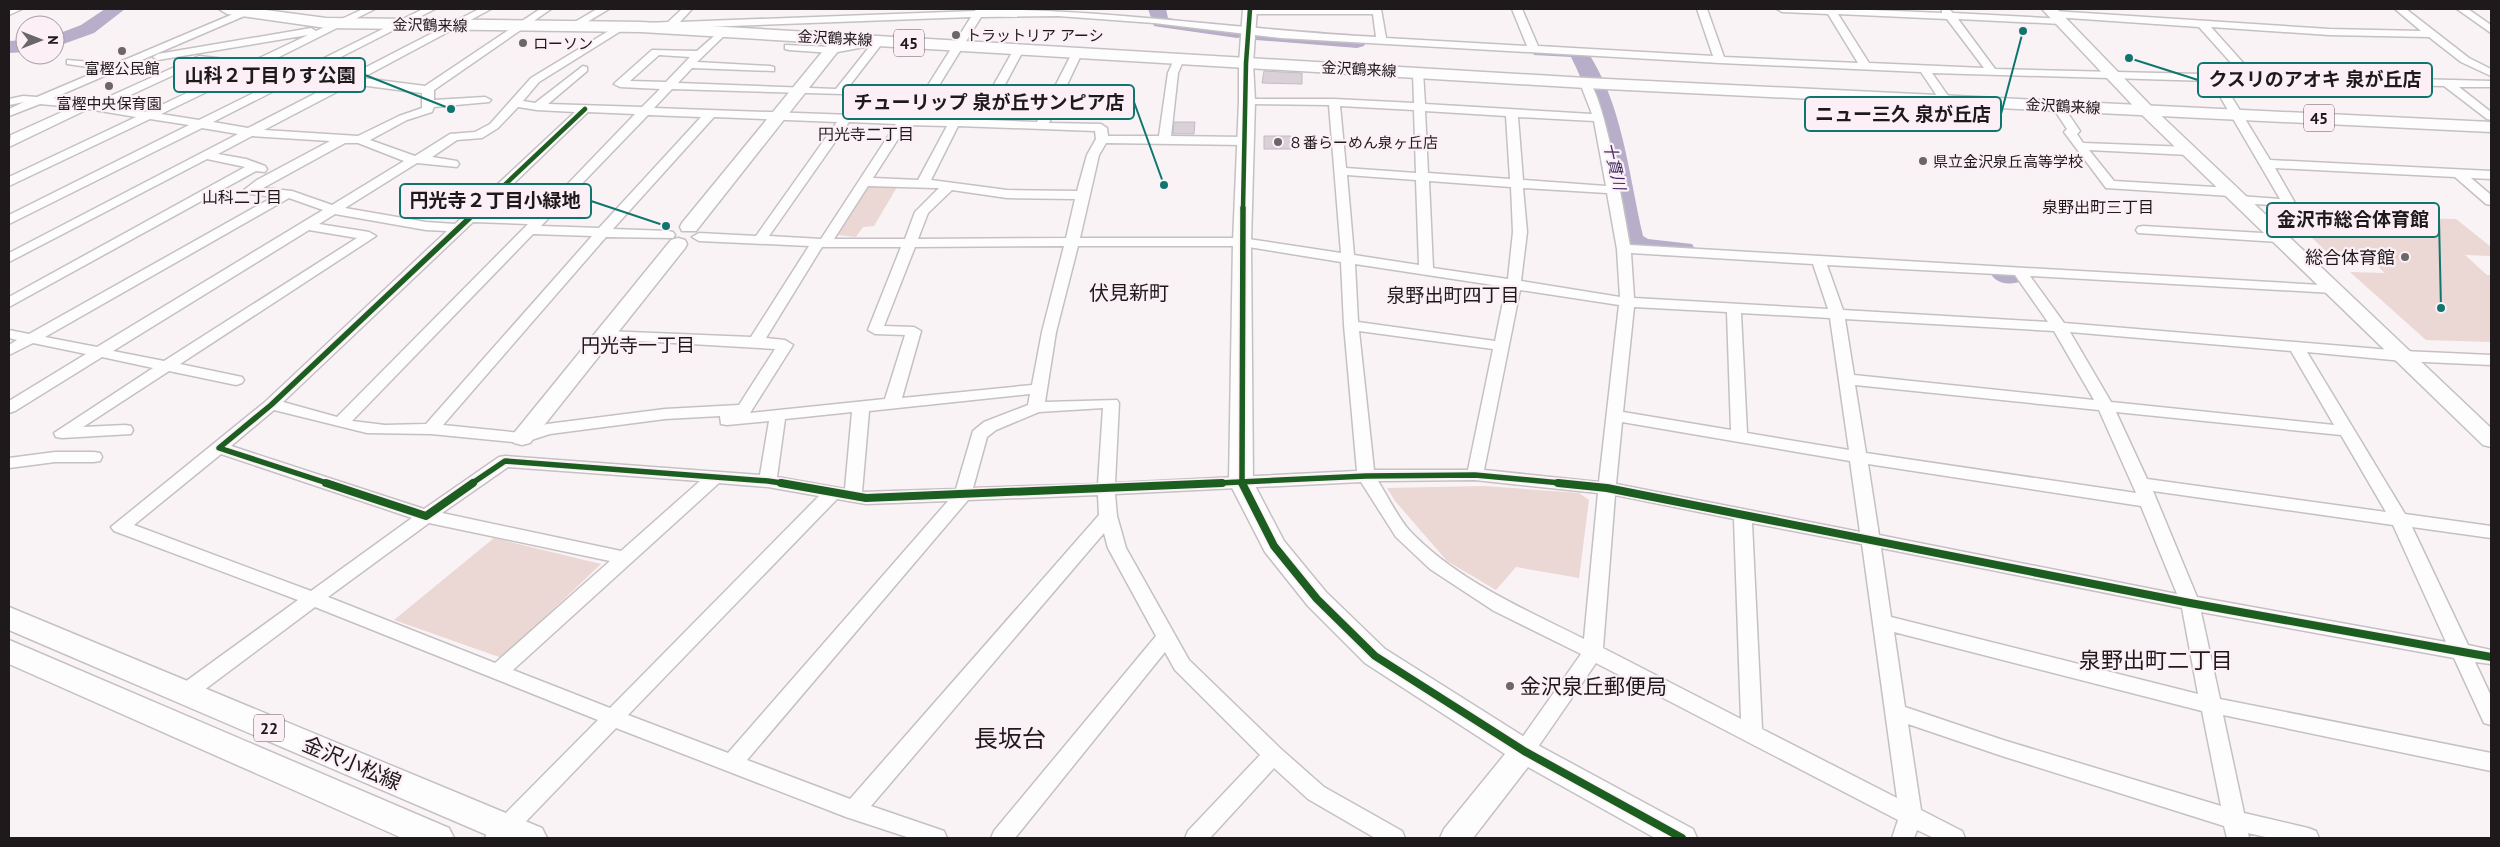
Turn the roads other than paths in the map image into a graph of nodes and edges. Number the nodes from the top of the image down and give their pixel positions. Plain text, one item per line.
1 (17, 9) edge
2 (227, 9) edge
3 (370, 9) edge
4 (430, 9) edge
5 (486, 9) edge
6 (546, 9) edge
7 (604, 9) edge
8 (687, 9) edge
9 (746, 9) edge
10 (1517, 9) edge
11 (1702, 9) edge
12 (1782, 9) edge
13 (2400, 9) edge
14 (2462, 9) edge
15 (1831, 10) edge
16 (979, 11) edge
17 (9, 12) edge
18 (245, 12) junction
19 (1948, 12) edge
20 (856, 13) edge
21 (2055, 15) edge
22 (1250, 17) edge
23 (1159, 20) joint
24 (734, 21) junction
25 (340, 23) junction
26 (399, 24) junction
27 (672, 24) junction
28 (2202, 24) junction
29 (455, 25) junction
30 (520, 26) junction
31 (573, 26) junction
32 (620, 27) junction
33 (642, 27) junction
34 (2491, 30) edge
35 (722, 32) junction
36 (2432, 34) junction
37 (1381, 40) junction
38 (879, 41) junction
39 (836, 42) junction
40 (958, 46) junction
41 (1533, 48) junction
42 (1019, 49) junction
43 (1076, 53) junction
44 (700, 54) junction
45 (783, 54) junction
46 (1179, 59) junction
47 (1720, 60) junction
48 (71, 62) dead end
49 (129, 62) junction
50 (1246, 63) junction
51 (95, 65) junction
52 (689, 65) junction
53 (252, 66) junction
54 (1865, 66) junction
55 (118, 67) junction
56 (583, 69) dead end
57 (1924, 69) junction
58 (301, 72) junction
59 (1418, 72) junction
60 (1992, 72) junction
61 (2491, 73) edge
62 (2112, 75) junction
63 (65, 78) dead end
64 (2215, 78) junction
65 (2252, 79) junction
66 (350, 80) junction
67 (1592, 83) junction
68 (2447, 84) junction
69 (2491, 84) edge
70 (669, 86) junction
71 (428, 88) junction
72 (752, 89) junction
73 (799, 91) junction
74 (485, 100) dead end
75 (1945, 100) junction
76 (41, 101) junction
77 (1247, 101) junction
78 (9, 102) edge
79 (1334, 102) junction
80 (517, 103) junction
81 (429, 104) junction
82 (91, 106) junction
83 (2057, 106) junction
84 (538, 107) junction
85 (1419, 107) junction
86 (585, 109) junction
87 (2146, 110) junction
88 (644, 111) junction
89 (9, 113) edge
90 (1512, 113) junction
91 (710, 114) junction
92 (2238, 114) junction
93 (147, 116) junction
94 (778, 116) junction
95 (2491, 117) edge
96 (1599, 118) junction
97 (845, 119) junction
98 (907, 122) junction
99 (954, 123) junction
100 (197, 124) junction
101 (978, 124) junction
102 (1041, 126) junction
103 (2491, 127) edge
104 (248, 132) junction
105 (1102, 138) junction
106 (341, 140) junction
107 (360, 140) junction
108 (1165, 140) junction
109 (1244, 141) junction
110 (9, 144) edge
111 (2079, 146) junction
112 (2189, 151) junction
113 (204, 155) junction
114 (418, 160) junction
115 (453, 164) dead end
116 (2267, 164) junction
117 (254, 167) junction
118 (1339, 171) junction
119 (278, 172) junction
120 (2458, 173) junction
121 (2491, 175) edge
122 (1422, 177) junction
123 (9, 182) edge
124 (865, 182) junction
125 (923, 183) junction
126 (1516, 183) junction
127 (949, 186) junction
128 (1613, 190) junction
129 (287, 194) junction
130 (1082, 195) junction
131 (2235, 196) junction
132 (2491, 201) edge
133 (334, 210) junction
134 (9, 220) edge
135 (462, 223) junction
136 (308, 226) junction
137 (535, 226) junction
138 (2144, 230) dead end
139 (602, 232) junction
140 (684, 236) junction
141 (2279, 238) junction
142 (760, 240) junction
143 (909, 241) junction
144 (1072, 241) junction
145 (1242, 242) junction
146 (822, 243) junction
147 (1624, 249) junction
148 (9, 258) edge
149 (1348, 260) junction
150 (1818, 260) junction
151 (1426, 272) junction
152 (2020, 272) junction
153 (1514, 285) junction
154 (2333, 289) junction
155 (1627, 302) junction
156 (9, 303) edge
157 (1734, 308) junction
158 (1837, 314) junction
159 (1351, 325) junction
160 (2058, 327) junction
161 (9, 334) edge
162 (605, 335) junction
163 (30, 339) junction
164 (756, 342) junction
165 (1502, 346) junction
166 (2296, 348) junction
167 (9, 351) edge
168 (96, 354) junction
169 (2403, 356) junction
170 (2491, 360) edge
171 (167, 366) junction
172 (1846, 379) junction
173 (236, 380) dead end
174 (1038, 389) junction
175 (892, 404) junction
176 (271, 405) junction
177 (2105, 405) junction
178 (861, 407) junction
179 (9, 408) edge
180 (1036, 408) junction
181 (729, 411) junction
182 (778, 415) junction
183 (1615, 416) junction
184 (341, 422) junction
185 (431, 429) junction
186 (125, 430) dead end
187 (2346, 430) junction
188 (1740, 436) junction
189 (2490, 437) edge
190 (522, 438) junction
191 (219, 448) junction
192 (94, 457) dead end
193 (1859, 457) junction
194 (505, 461) junction
195 (9, 463) edge
196 (1475, 475) junction
197 (716, 476) junction
198 (1366, 476) junction
199 (768, 482) junction
200 (1241, 482) junction
201 (2141, 484) junction
202 (1607, 488) junction
203 (1106, 489) junction
204 (832, 493) junction
205 (963, 494) junction
206 (854, 496) junction
207 (2148, 501) junction
208 (1743, 514) junction
209 (426, 516) junction
210 (1108, 516) junction
211 (2400, 520) junction
212 (2491, 532) edge
213 (1870, 538) junction
214 (625, 558) junction
215 (312, 598) junction
216 (2190, 603) junction
217 (9, 618) edge
218 (1882, 622) junction
219 (1166, 637) junction
220 (9, 651) edge
221 (1593, 652) junction
222 (2460, 652) junction
223 (2491, 657) edge
224 (497, 673) junction
225 (186, 693) junction
226 (2211, 705) junction
227 (1894, 711) junction
228 (2491, 717) edge
229 (612, 719) junction
230 (1752, 734) junction
231 (1524, 751) junction
232 (1273, 756) junction
233 (2491, 762) edge
234 (732, 764) junction
235 (854, 810) junction
236 (1911, 816) junction
237 (2236, 829) edge
238 (511, 835) edge
239 (437, 838) edge
240 (936, 838) edge
241 (1002, 838) edge
242 (1196, 838) edge
243 (1394, 838) edge
244 (1455, 838) edge
245 (1682, 838) edge
246 (1903, 838) edge
247 (1954, 838) edge
248 (2308, 838) edge

1 - 17 street
2 - 18 main road, 金沢鶴来線 / 45
3 - 25 street
4 - 26 street
5 - 29 street
6 - 30 street
7 - 31 street
8 - 27 street
9 - 24 street
10 - 41 street
11 - 47 street
12 - 15 street
13 - 36 street
14 - 34 street
15 - 19 street
15 - 54 street
16 - 20 street
16 - 23 street
16 - 40 street
18 - 25 main road, 金沢鶴来線 / 45
18 - 49 street
19 - 21 street
19 - 60 street
20 - 24 street
20 - 39 street
21 - 28 street
21 - 62 street
22 - 23 street
22 - 37 street
22 - 37 street
22 - 50 street
24 - 27 street
25 - 26 main road, 金沢鶴来線 / 45
25 - 49 street
25 - 53 street
26 - 29 main road, 金沢鶴来線 / 45
26 - 58 street
27 - 33 street
28 - 36 street
28 - 65 street
29 - 30 main road, 金沢鶴来線 / 45
29 - 66 street
30 - 31 main road, 金沢鶴来線 / 45
30 - 71 street
31 - 32 main road, 金沢鶴来線 / 45
32 - 33 main road, 金沢鶴来線 / 45
32 - 80 street
33 - 35 main road, 金沢鶴来線 / 45
35 - 44 street
35 - 45 main road, 金沢鶴来線 / 45
36 - 61 street
37 - 41 street
38 - 39 main road, 金沢鶴来線 / 45
38 - 40 main road, 金沢鶴来線 / 45
38 - 73 street
39 - 45 main road, 金沢鶴来線 / 45
39 - 73 street
40 - 42 main road, 金沢鶴来線 / 45
40 - 98 street
41 - 47 street
42 - 43 main road, 金沢鶴来線 / 45
42 - 101 street
43 - 46 main road, 金沢鶴来線 / 45
43 - 102 street
44 - 52 street
44 - 70 street
45 - 52 street
45 - 72 street
46 - 50 main road, 金沢鶴来線 / 45
46 - 108 street
47 - 54 street
48 - 51 street
49 - 55 street
50 - 59 main road, 金沢鶴来線 / 45
50 - 77 street
51 - 55 street
51 - 63 street
52 - 70 street
53 - 58 street
53 - 82 street
53 - 93 street
54 - 57 street
55 - 76 street
56 - 84 street
57 - 60 street
57 - 75 street
58 - 100 street
59 - 67 main road, 金沢鶴来線 / 45
59 - 85 street
60 - 62 street
62 - 64 street
62 - 87 street
64 - 65 street
64 - 92 street
65 - 68 street
66 - 71 street
66 - 104 street
67 - 75 main road, 金沢鶴来線 / 45
67 - 96 street
68 - 69 street
68 - 95 street
70 - 72 street
70 - 88 street
71 - 81 street
72 - 73 street
73 - 94 street
74 - 81 street
75 - 83 main road, 金沢鶴来線 / 45
76 - 78 street
76 - 82 street
76 - 89 street
77 - 79 street
77 - 109 street
79 - 85 street
79 - 118 street
80 - 84 street
80 - 114 street
81 - 107 street
82 - 93 street
82 - 110 street
83 - 87 main road, 金沢鶴来線 / 45
83 - 111 street
84 - 86 street
85 - 90 street
85 - 122 street
86 - 88 street
86 - 135 street
87 - 92 main road, 金沢鶴来線 / 45
87 - 112 street
88 - 91 street
88 - 137 street
90 - 96 street
90 - 126 street
91 - 94 street
91 - 139 street
92 - 103 main road, 金沢鶴来線 / 45
92 - 116 street
93 - 100 street
93 - 123 street
94 - 97 street
94 - 140 street
96 - 128 street
97 - 98 street
97 - 142 street
98 - 99 street
98 - 124 street
99 - 101 street
99 - 125 street
100 - 104 street
100 - 134 street
101 - 102 street
102 - 105 street
104 - 106 street
104 - 113 street
105 - 108 street
105 - 130 street
106 - 107 street
106 - 119 street
107 - 114 street
108 - 109 street
109 - 145 street
111 - 112 street
111 - 131 street
112 - 131 street
113 - 117 street
113 - 148 street
114 - 115 street
114 - 133 street
116 - 120 street
116 - 131 street
117 - 119 street
117 - 156 street
118 - 122 street
118 - 149 street
119 - 129 street
120 - 121 street
120 - 132 street
122 - 126 street
122 - 151 street
124 - 125 street
124 - 146 street
125 - 127 street
126 - 128 street
126 - 153 street
127 - 130 street
127 - 143 street
128 - 147 street
129 - 133 street
129 - 163 street
130 - 144 street
131 - 141 street
133 - 135 street
133 - 136 street
135 - 137 street
135 - 176 street
136 - 168 street
136 - 171 street
137 - 139 street
137 - 184 street
138 - 141 street
139 - 140 street
139 - 185 street
140 - 142 street
140 - 162 street
141 - 154 street
142 - 146 street
143 - 144 street
143 - 146 street
143 - 175 street
144 - 145 street
144 - 174 street
145 - 149 street
145 - 200 street
146 - 164 street
147 - 150 street
147 - 155 street
149 - 151 street
149 - 159 street
150 - 152 street
150 - 158 street
151 - 153 street
152 - 154 street
152 - 160 street
153 - 155 street
153 - 165 street
154 - 169 street
155 - 157 street
155 - 183 street
157 - 158 street
157 - 188 street
158 - 160 street
158 - 172 street
159 - 165 street
159 - 198 street
160 - 166 street
160 - 177 street
161 - 163 street
162 - 164 street
162 - 190 street
163 - 167 street
163 - 168 street
164 - 181 street
165 - 196 street
166 - 169 street
166 - 187 street
168 - 171 street
168 - 179 street
169 - 170 street
169 - 189 street
171 - 173 street
171 - 186 street
172 - 177 street
172 - 193 street
174 - 175 street
174 - 180 street
175 - 178 street
176 - 184 street
176 - 191 street
177 - 187 street
177 - 201 street
178 - 182 street
178 - 206 street
180 - 203 street
180 - 205 street
181 - 182 street
181 - 190 street
182 - 199 street
183 - 188 street
183 - 202 street
184 - 185 street
185 - 190 street
187 - 211 street
188 - 193 street
190 - 194 street
191 - 209 street
191 - 215 street
192 - 195 street
193 - 207 street
193 - 213 street
194 - 197 street
194 - 209 street
196 - 198 street
196 - 202 street
197 - 199 street
197 - 214 street
198 - 200 street
198 - 221 street
199 - 204 street
200 - 203 street
200 - 231 street
201 - 207 street
201 - 211 street
202 - 208 street
202 - 221 street
203 - 205 street
203 - 210 street
204 - 206 street
204 - 229 street
205 - 206 street
205 - 234 street
207 - 216 street
208 - 213 street
208 - 230 street
209 - 214 street
209 - 215 street
210 - 219 street
210 - 235 street
211 - 212 street
211 - 222 street
213 - 216 street
213 - 218 street
214 - 224 street
215 - 224 street
215 - 225 street
216 - 222 street
216 - 226 street
217 - 225 main road, 金沢小松線 / 22
218 - 226 street
218 - 227 street
219 - 232 street
219 - 241 street
220 - 239 main road, 金沢小松線 / 22
221 - 230 street
221 - 231 street
222 - 223 street
222 - 228 street
224 - 229 street
225 - 238 main road, 金沢小松線 / 22
226 - 233 street
226 - 237 street
227 - 236 street
227 - 237 street
229 - 234 street
229 - 238 street
230 - 236 street
231 - 244 street
231 - 245 street
232 - 242 street
232 - 243 street
234 - 235 street
235 - 240 street
236 - 246 street
236 - 247 street
237 - 248 street

